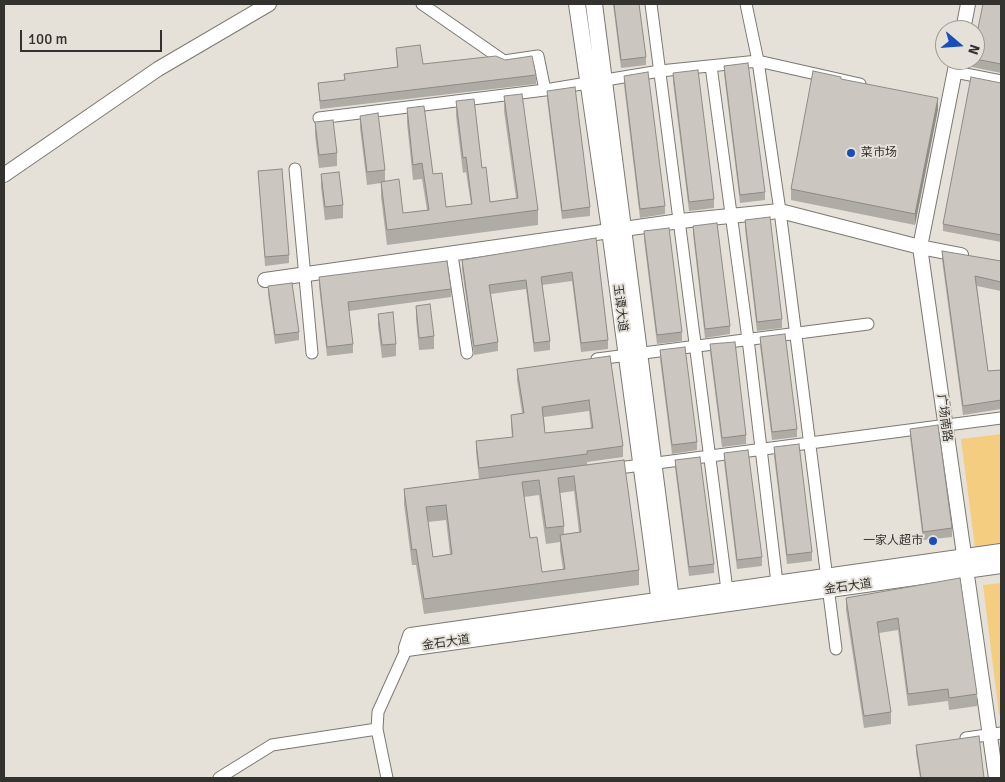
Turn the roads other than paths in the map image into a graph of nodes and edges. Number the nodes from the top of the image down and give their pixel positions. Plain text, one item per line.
1 (269, 4) edge
2 (422, 4) edge
3 (577, 4) edge
4 (594, 4) edge
5 (651, 4) edge
6 (746, 4) edge
7 (968, 4) edge
8 (965, 20) edge
9 (758, 61) junction
10 (711, 66) junction
11 (955, 70) edge
12 (968, 70) edge
13 (660, 71) junction
14 (1001, 81) edge
15 (597, 82) junction
16 (872, 86) edge
17 (545, 90) junction
18 (319, 118) dead end
19 (294, 169) dead end
20 (4, 175) edge
21 (780, 211) junction
22 (730, 215) junction
23 (680, 221) junction
24 (617, 229) junction
25 (920, 247) junction
26 (452, 255) junction
27 (974, 257) edge
28 (304, 275) junction
29 (265, 280) dead end
30 (868, 324) dead end
31 (796, 333) junction
32 (748, 339) junction
33 (695, 346) junction
34 (312, 353) dead end
35 (467, 353) dead end
36 (633, 354) junction
37 (588, 360) edge
38 (1001, 418) edge
39 (811, 443) junction
40 (761, 450) junction
41 (710, 456) junction
42 (648, 464) junction
43 (604, 470) edge
44 (1001, 552) edge
45 (964, 563) junction
46 (1001, 565) edge
47 (777, 583) junction
48 (828, 584) junction
49 (727, 590) junction
50 (666, 605) junction
51 (407, 648) joint
52 (836, 649) dead end
53 (377, 729) junction
54 (996, 734) edge
55 (954, 740) edge
56 (219, 778) edge
57 (387, 778) edge
58 (996, 778) edge

1 - 20 street
2 - 17 street
3 - 15 main road, 玉谭大道
4 - 15 main road, 玉谭大道
5 - 13 street
6 - 9 street
7 - 8 street
9 - 10 street
9 - 16 street
9 - 21 street
10 - 13 street
10 - 22 street
11 - 25 street, 广场南路
12 - 14 street
13 - 15 street
13 - 23 street
15 - 17 street
15 - 24 main road, 玉谭大道
17 - 18 street
19 - 28 street
21 - 22 street
21 - 25 street
21 - 31 street
22 - 23 street
22 - 32 street
23 - 24 street
23 - 33 street
24 - 26 street
24 - 36 main road, 玉谭大道
25 - 27 street
25 - 45 street, 广场南路
26 - 28 street
26 - 35 street
28 - 29 street
28 - 34 street
30 - 31 street
31 - 32 street
31 - 39 street
32 - 33 street
32 - 40 street
33 - 36 street
33 - 41 street
36 - 37 street
36 - 42 main road, 玉谭大道
38 - 39 street
39 - 40 street
39 - 48 street
40 - 41 street
40 - 47 street
41 - 42 street
41 - 49 street
42 - 43 street
42 - 50 main road, 玉谭大道
44 - 45 main road, 金石大道
45 - 46 main road, 金石大道
45 - 48 main road, 金石大道
45 - 54 street, 广场南路
47 - 48 main road, 金石大道
47 - 49 main road, 金石大道
48 - 50 main road, 金石大道
48 - 52 street
49 - 50 main road, 金石大道
50 - 51 main road, 金石大道
51 - 53 street
53 - 56 street
53 - 57 street
54 - 55 street
54 - 58 street, 广场南路

